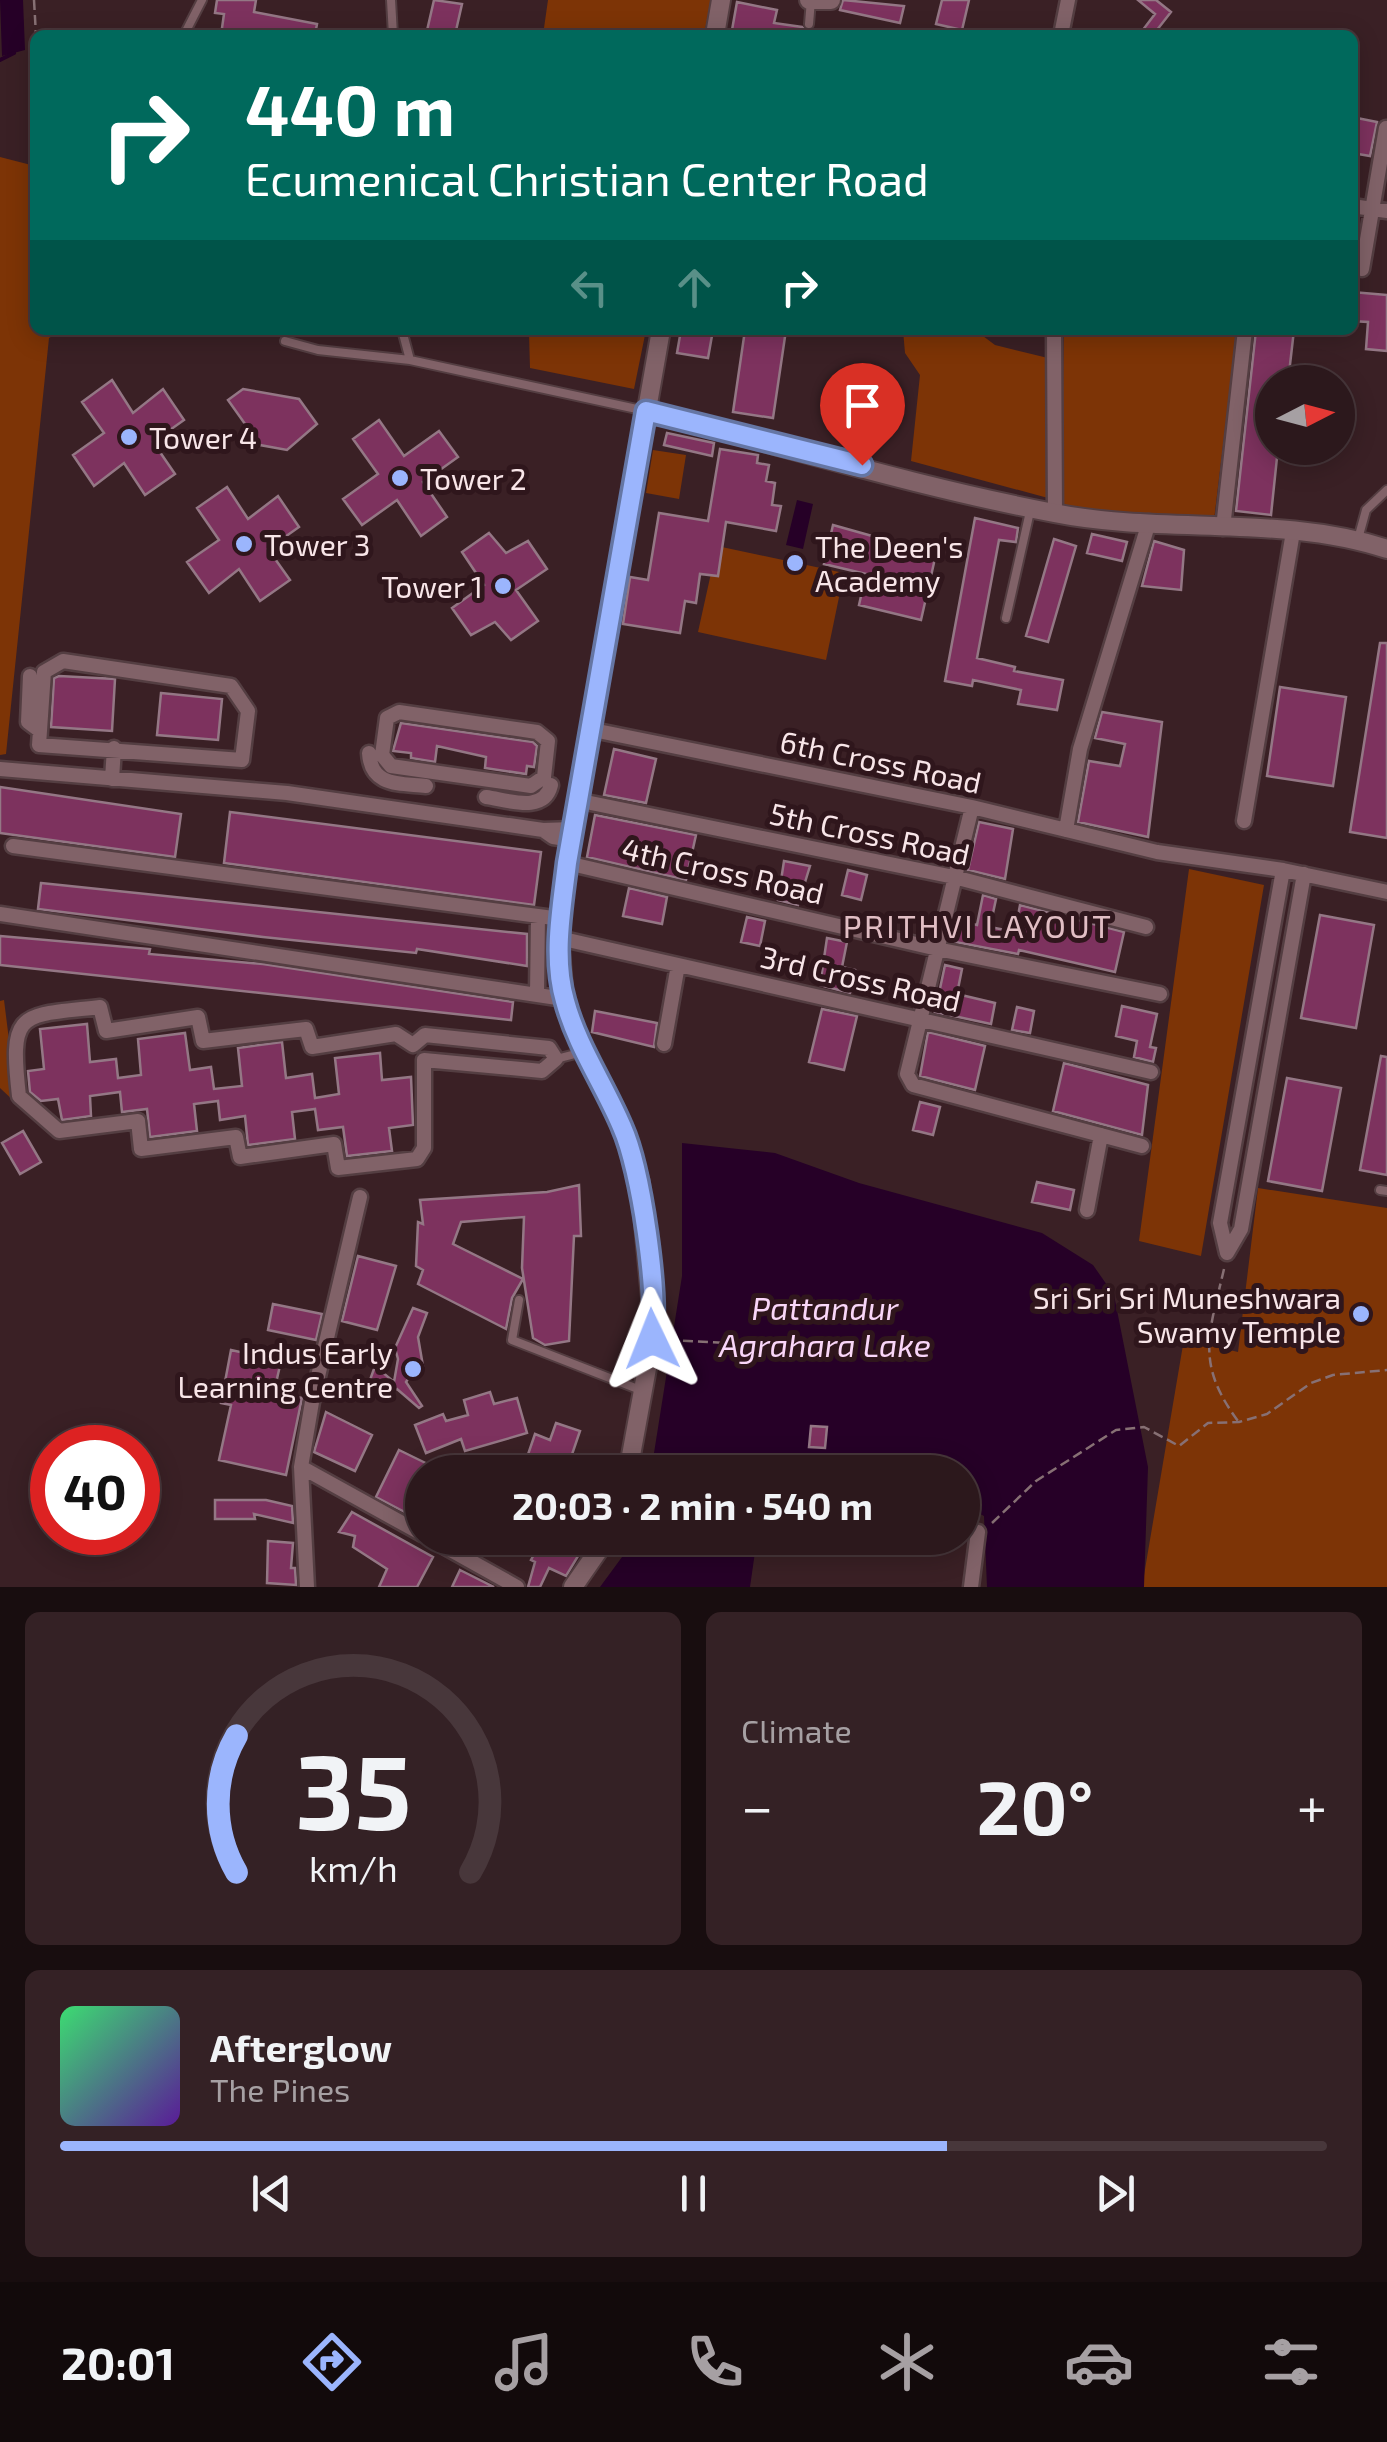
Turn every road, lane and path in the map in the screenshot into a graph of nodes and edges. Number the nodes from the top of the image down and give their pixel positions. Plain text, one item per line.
1 (34, 0) edge
2 (202, 0) edge
3 (391, 0) edge
4 (721, 0) edge
5 (810, 0) edge
6 (831, 0) edge
7 (1068, 0) edge
8 (809, 24) dead end
9 (36, 30) edge
10 (187, 30) edge
11 (393, 30) edge
12 (716, 30) edge
13 (1062, 30) edge
14 (1386, 128) edge
15 (1380, 210) edge
16 (1362, 269) dead end
17 (403, 335) edge
18 (660, 335) edge
19 (1054, 335) edge
20 (1245, 335) edge
21 (285, 341) dead end
22 (410, 360) junction
23 (646, 411) junction
24 (1387, 490) edge
25 (1031, 507) junction
26 (1056, 514) junction
27 (1149, 522) junction
28 (1222, 528) junction
29 (1293, 532) junction
30 (1358, 539) junction
31 (1387, 549) edge
32 (1006, 618) dead end
33 (30, 676) dead end
34 (253, 725) dead end
35 (593, 730) junction
36 (40, 731) junction
37 (114, 748) junction
38 (142, 751) junction
39 (369, 754) dead end
40 (242, 760) junction
41 (0, 769) edge
42 (112, 779) junction
43 (142, 780) junction
44 (427, 780) junction
45 (552, 785) dead end
46 (486, 789) junction
47 (581, 801) junction
48 (972, 807) junction
49 (424, 812) junction
50 (483, 820) junction
51 (1244, 821) dead end
52 (1066, 830) junction
53 (572, 834) junction
54 (13, 846) dead end
55 (567, 863) junction
56 (1283, 870) junction
57 (1304, 874) junction
58 (954, 878) junction
59 (1387, 892) edge
60 (0, 914) edge
61 (538, 916) junction
62 (1146, 926) dead end
63 (560, 929) junction
64 (937, 947) junction
65 (678, 965) junction
66 (536, 994) junction
67 (1160, 994) dead end
68 (564, 999) junction
69 (920, 1018) junction
70 (664, 1044) dead end
71 (413, 1046) junction
72 (583, 1052) junction
73 (556, 1059) junction
74 (424, 1060) junction
75 (1151, 1072) dead end
76 (1101, 1135) junction
77 (1142, 1146) dead end
78 (360, 1196) dead end
79 (1087, 1210) dead end
80 (1227, 1253) junction
81 (519, 1300) dead end
82 (652, 1339) junction
83 (804, 1347) dead end
84 (1387, 1370) edge
85 (642, 1391) junction
86 (1239, 1422) junction
87 (631, 1455) edge
88 (302, 1467) junction
89 (405, 1525) edge
90 (980, 1531) edge
91 (460, 1555) edge
92 (595, 1555) edge
93 (975, 1555) edge
94 (307, 1587) edge
95 (517, 1587) edge
96 (573, 1587) edge
97 (971, 1587) edge

1 - 9 path
2 - 10 lane
3 - 11 lane
4 - 12 street
5 - 6 street
5 - 8 lane
7 - 13 street
14 - 15 street
15 - 16 street
17 - 22 lane
18 - 23 street
19 - 26 street
20 - 28 street
21 - 22 lane
22 - 23 lane
23 - 25 street
23 - 35 street
24 - 30 lane
25 - 26 street
25 - 32 lane
26 - 27 street
27 - 28 street
27 - 52 street
28 - 29 street
29 - 30 street
29 - 51 street
30 - 31 street
33 - 36 street
34 - 40 street
35 - 47 street
35 - 48 street, 6th Cross Road
36 - 37 street
36 - 40 street
37 - 38 street
37 - 42 street
38 - 40 street
38 - 43 street
39 - 44 street
41 - 42 street
42 - 43 street
43 - 49 street
44 - 46 street
44 - 46 street
44 - 49 street
45 - 46 street
46 - 50 street
47 - 53 street
47 - 58 street, 5th Cross Road
48 - 52 street, 6th Cross Road
48 - 58 street
49 - 50 street
50 - 53 street
52 - 56 street, 6th Cross Road
53 - 55 street
54 - 61 street, 3rd Cross Road
55 - 63 street
55 - 64 street, 4th Cross Road
56 - 57 street, 6th Cross Road
56 - 80 street
57 - 59 street, 6th Cross Road
57 - 80 street
58 - 62 street, 5th Cross Road
58 - 64 street
60 - 66 street
61 - 63 street, 3rd Cross Road
61 - 66 street
63 - 65 street, 3rd Cross Road
63 - 68 street
64 - 67 street, 4th Cross Road
64 - 69 street
65 - 69 street, 3rd Cross Road
65 - 70 street
66 - 68 street
68 - 72 street
69 - 75 street, 3rd Cross Road
69 - 76 street
71 - 73 street
71 - 74 lane
71 - 74 street
72 - 73 lane
72 - 82 street
73 - 74 street
76 - 77 street
76 - 79 street
78 - 88 street
80 - 86 path
81 - 85 lane
82 - 83 path
82 - 85 street
84 - 86 path
85 - 87 street
86 - 90 path
88 - 89 street
88 - 94 street
91 - 95 street
92 - 96 street
93 - 97 street

